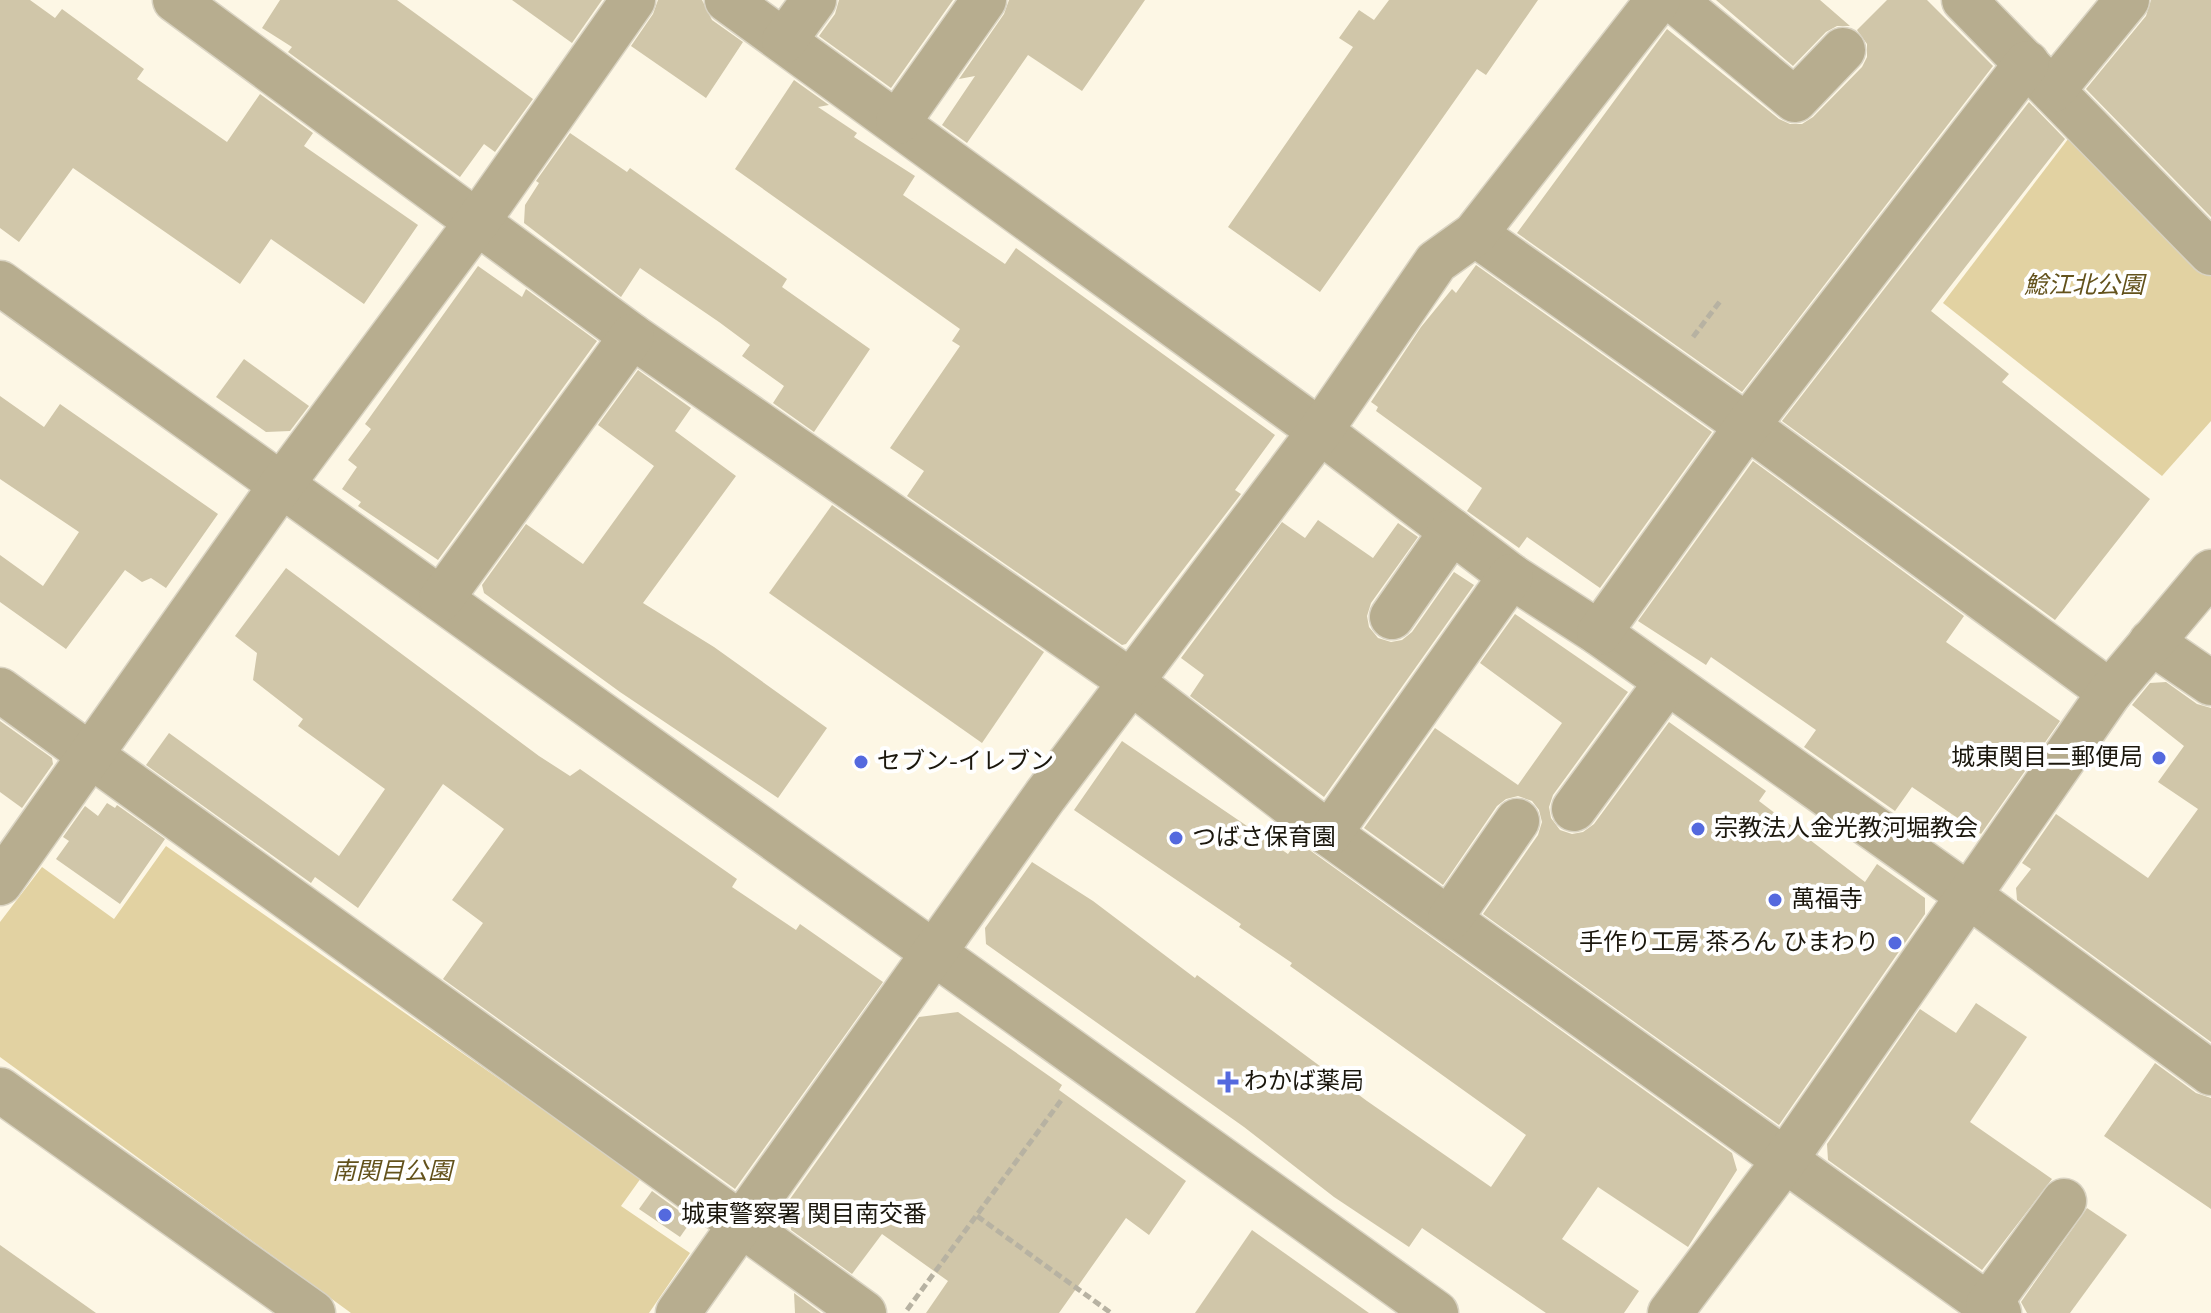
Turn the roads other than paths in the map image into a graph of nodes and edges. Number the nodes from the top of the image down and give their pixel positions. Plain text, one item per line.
1 (175, 0) edge
2 (633, 0) edge
3 (727, 0) edge
4 (814, 0) edge
5 (984, 0) edge
6 (1658, 0) edge
7 (1674, 0) edge
8 (1964, 0) edge
9 (2127, 0) edge
10 (784, 41) junction
11 (1843, 50) dead end
12 (2040, 76) junction
13 (898, 122) junction
14 (477, 222) junction
15 (1475, 234) junction
16 (2211, 253) edge
17 (0, 283) edge
18 (632, 336) junction
19 (1747, 426) junction
20 (1320, 431) junction
21 (282, 484) junction
22 (1452, 531) junction
23 (2211, 572) edge
24 (1511, 576) junction
25 (441, 599) junction
26 (1392, 617) dead end
27 (1599, 633) junction
28 (2151, 642) junction
29 (1130, 681) junction
30 (1667, 682) junction
31 (2211, 683) edge
32 (0, 690) edge
33 (2110, 692) junction
34 (90, 755) junction
35 (1574, 809) dead end
36 (1517, 821) dead end
37 (1329, 834) junction
38 (0, 883) edge
39 (1968, 895) junction
40 (1450, 918) junction
41 (936, 951) junction
42 (2211, 1073) edge
43 (0, 1090) edge
44 (1785, 1160) junction
45 (2064, 1201) dead end
46 (741, 1227) junction
47 (1994, 1309) edge
48 (313, 1313) edge
49 (678, 1313) edge
50 (864, 1313) edge
51 (1436, 1313) edge
52 (1670, 1313) edge

1 - 14 street
2 - 14 street
3 - 10 street
4 - 10 street
5 - 13 street
6 - 15 street
7 - 11 street
8 - 12 street
9 - 12 street
10 - 13 street
12 - 16 street
12 - 19 street
13 - 20 street
14 - 18 street
14 - 21 street
15 - 19 street
15 - 20 street
17 - 21 street
18 - 25 street
18 - 29 street
19 - 27 street
19 - 33 street
20 - 22 street
20 - 29 street
21 - 25 street
21 - 34 street
22 - 24 street
22 - 26 street
23 - 28 street
24 - 27 street
24 - 37 street
25 - 41 street
27 - 30 street
28 - 31 street
28 - 33 street
29 - 37 street
29 - 41 street
30 - 35 street
30 - 39 street
32 - 34 street
33 - 39 street
34 - 38 street
34 - 46 street
36 - 40 street
37 - 40 street
39 - 42 street
39 - 44 street
40 - 44 street
41 - 46 street
41 - 51 street
43 - 48 street
44 - 47 street
44 - 52 street
45 - 47 street
46 - 49 street
46 - 50 street

